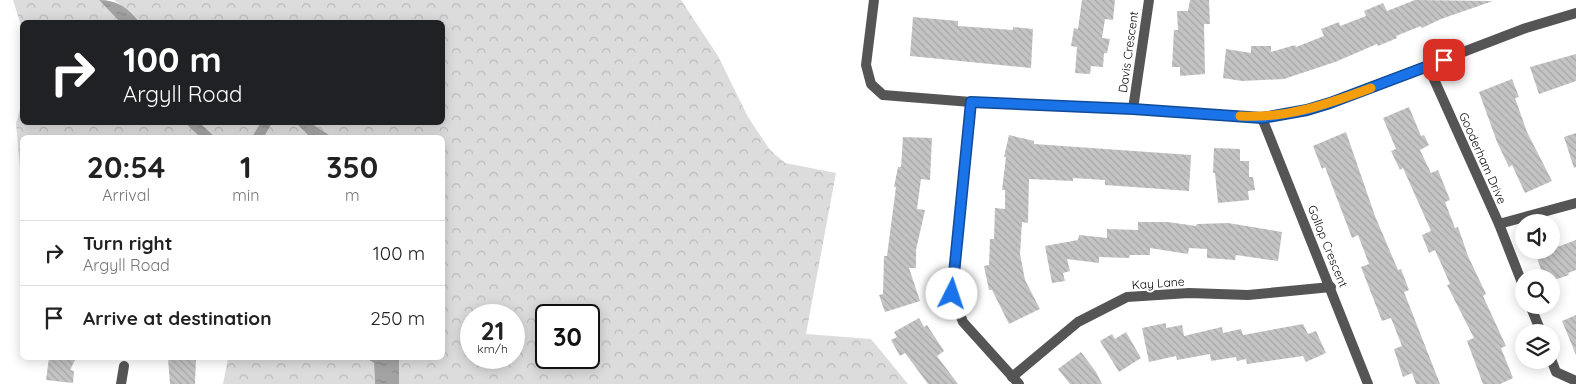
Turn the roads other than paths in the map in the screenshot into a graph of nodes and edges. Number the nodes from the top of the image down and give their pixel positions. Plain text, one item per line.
1 (874, 0) edge
2 (1149, 0) edge
3 (1576, 13) edge
4 (1428, 66) junction
5 (971, 102) junction
6 (1133, 109) junction
7 (1262, 118) junction
8 (1576, 203) edge
9 (1499, 224) junction
10 (1517, 269) edge
11 (1331, 288) junction
12 (124, 366) dead end
13 (1555, 369) edge
14 (1016, 380) edge
15 (1576, 382) edge
16 (121, 384) edge
17 (1368, 384) edge

1 - 5 street
2 - 6 street, Davis Crescent
3 - 4 street
4 - 7 street
4 - 9 street, Gooderham Drive
5 - 6 street
5 - 14 street
6 - 7 street
7 - 11 street, Gollop Crescent
8 - 9 street
9 - 10 street, Gooderham Drive
11 - 14 street, Kay Lane
11 - 17 street, Gollop Crescent
12 - 16 street
13 - 15 street

